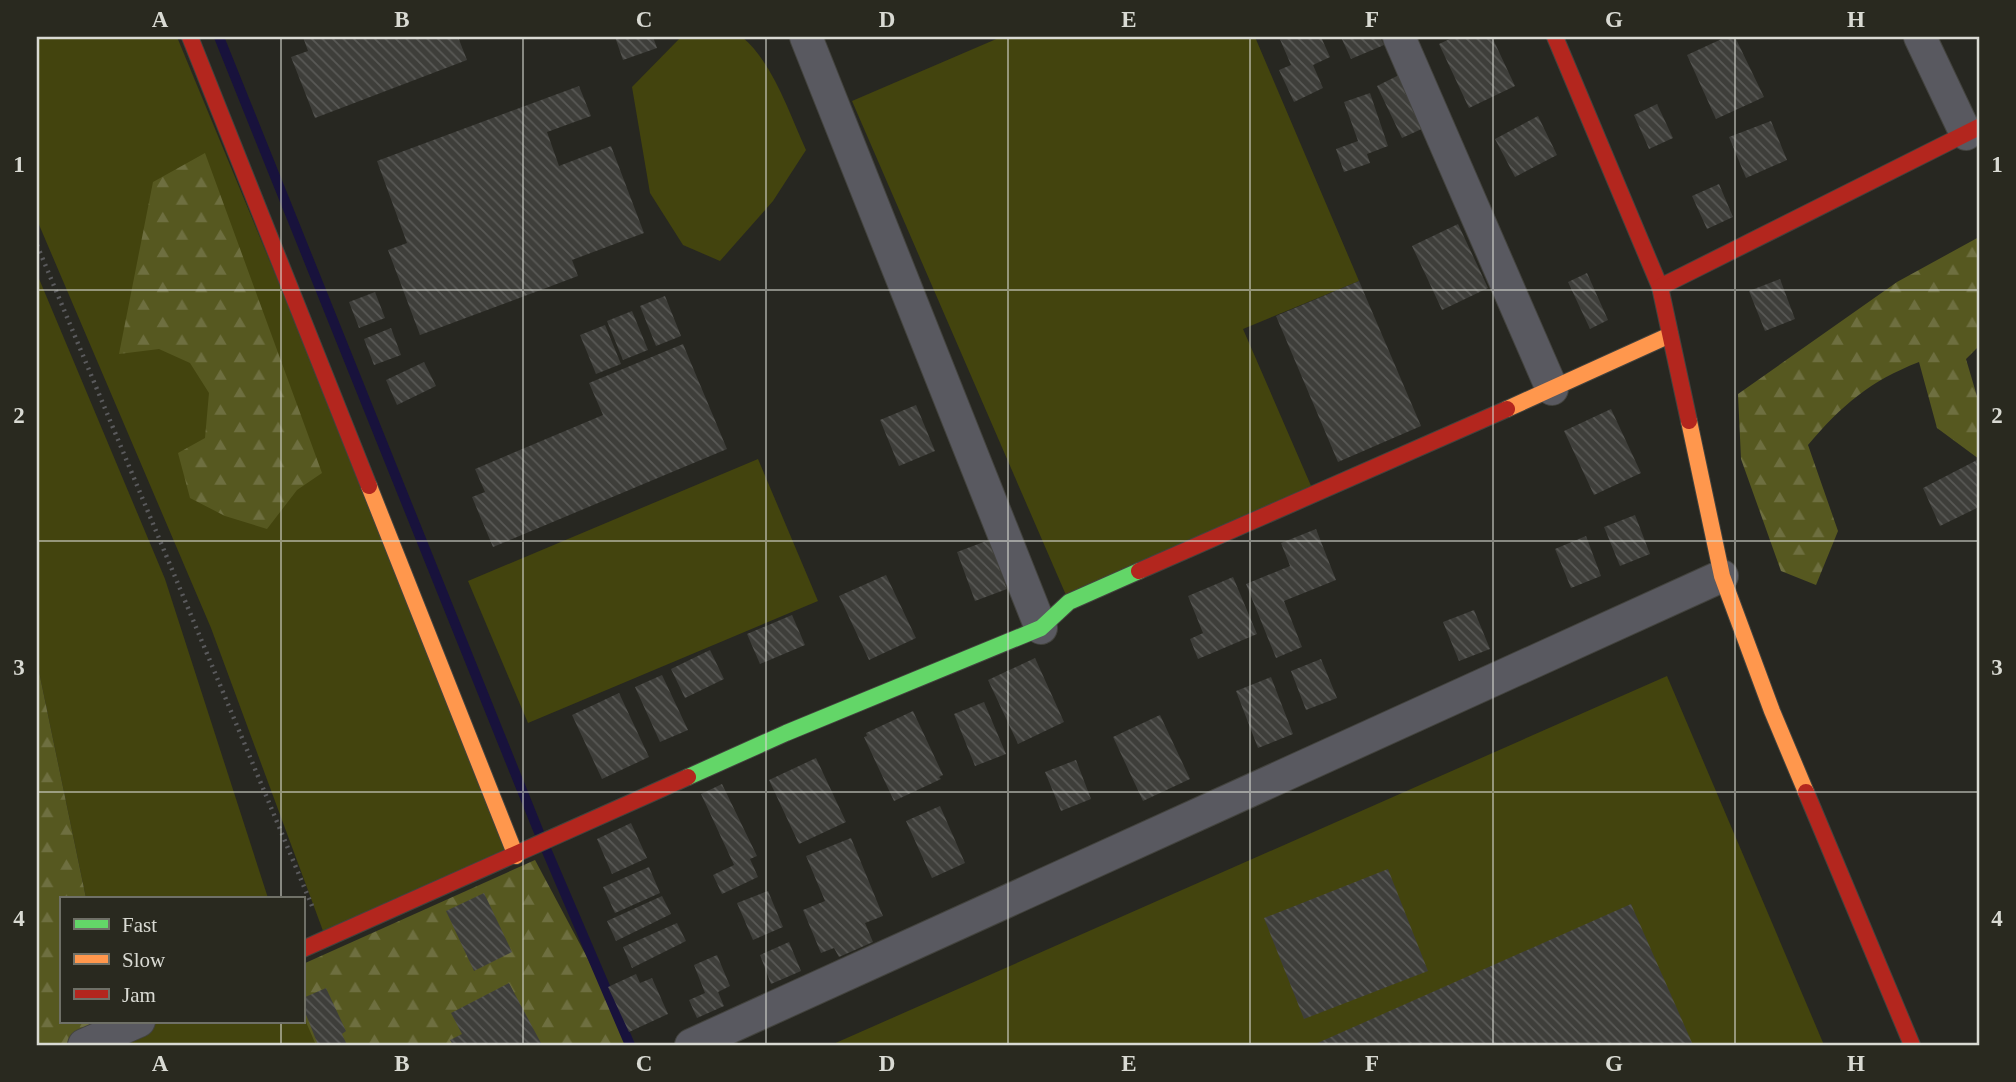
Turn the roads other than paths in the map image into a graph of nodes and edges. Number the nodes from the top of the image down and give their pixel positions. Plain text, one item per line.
1 (190, 37) edge
2 (806, 37) edge
3 (1399, 37) edge
4 (1555, 37) edge
5 (1920, 37) edge
6 (1973, 130) edge
7 (1660, 287) junction
8 (1670, 334) junction
9 (1552, 389) junction
10 (1722, 576) junction
11 (1041, 628) junction
12 (516, 856) junction
13 (304, 949) edge
14 (134, 1023) edge
15 (84, 1045) edge
16 (691, 1045) edge
17 (1912, 1045) edge

1 - 12 street
2 - 11 street
3 - 9 street
4 - 7 street
5 - 6 street
6 - 7 street
7 - 8 street
8 - 9 street
8 - 10 street
9 - 11 street
10 - 16 street
10 - 17 street
11 - 12 street
12 - 13 street
14 - 15 street

